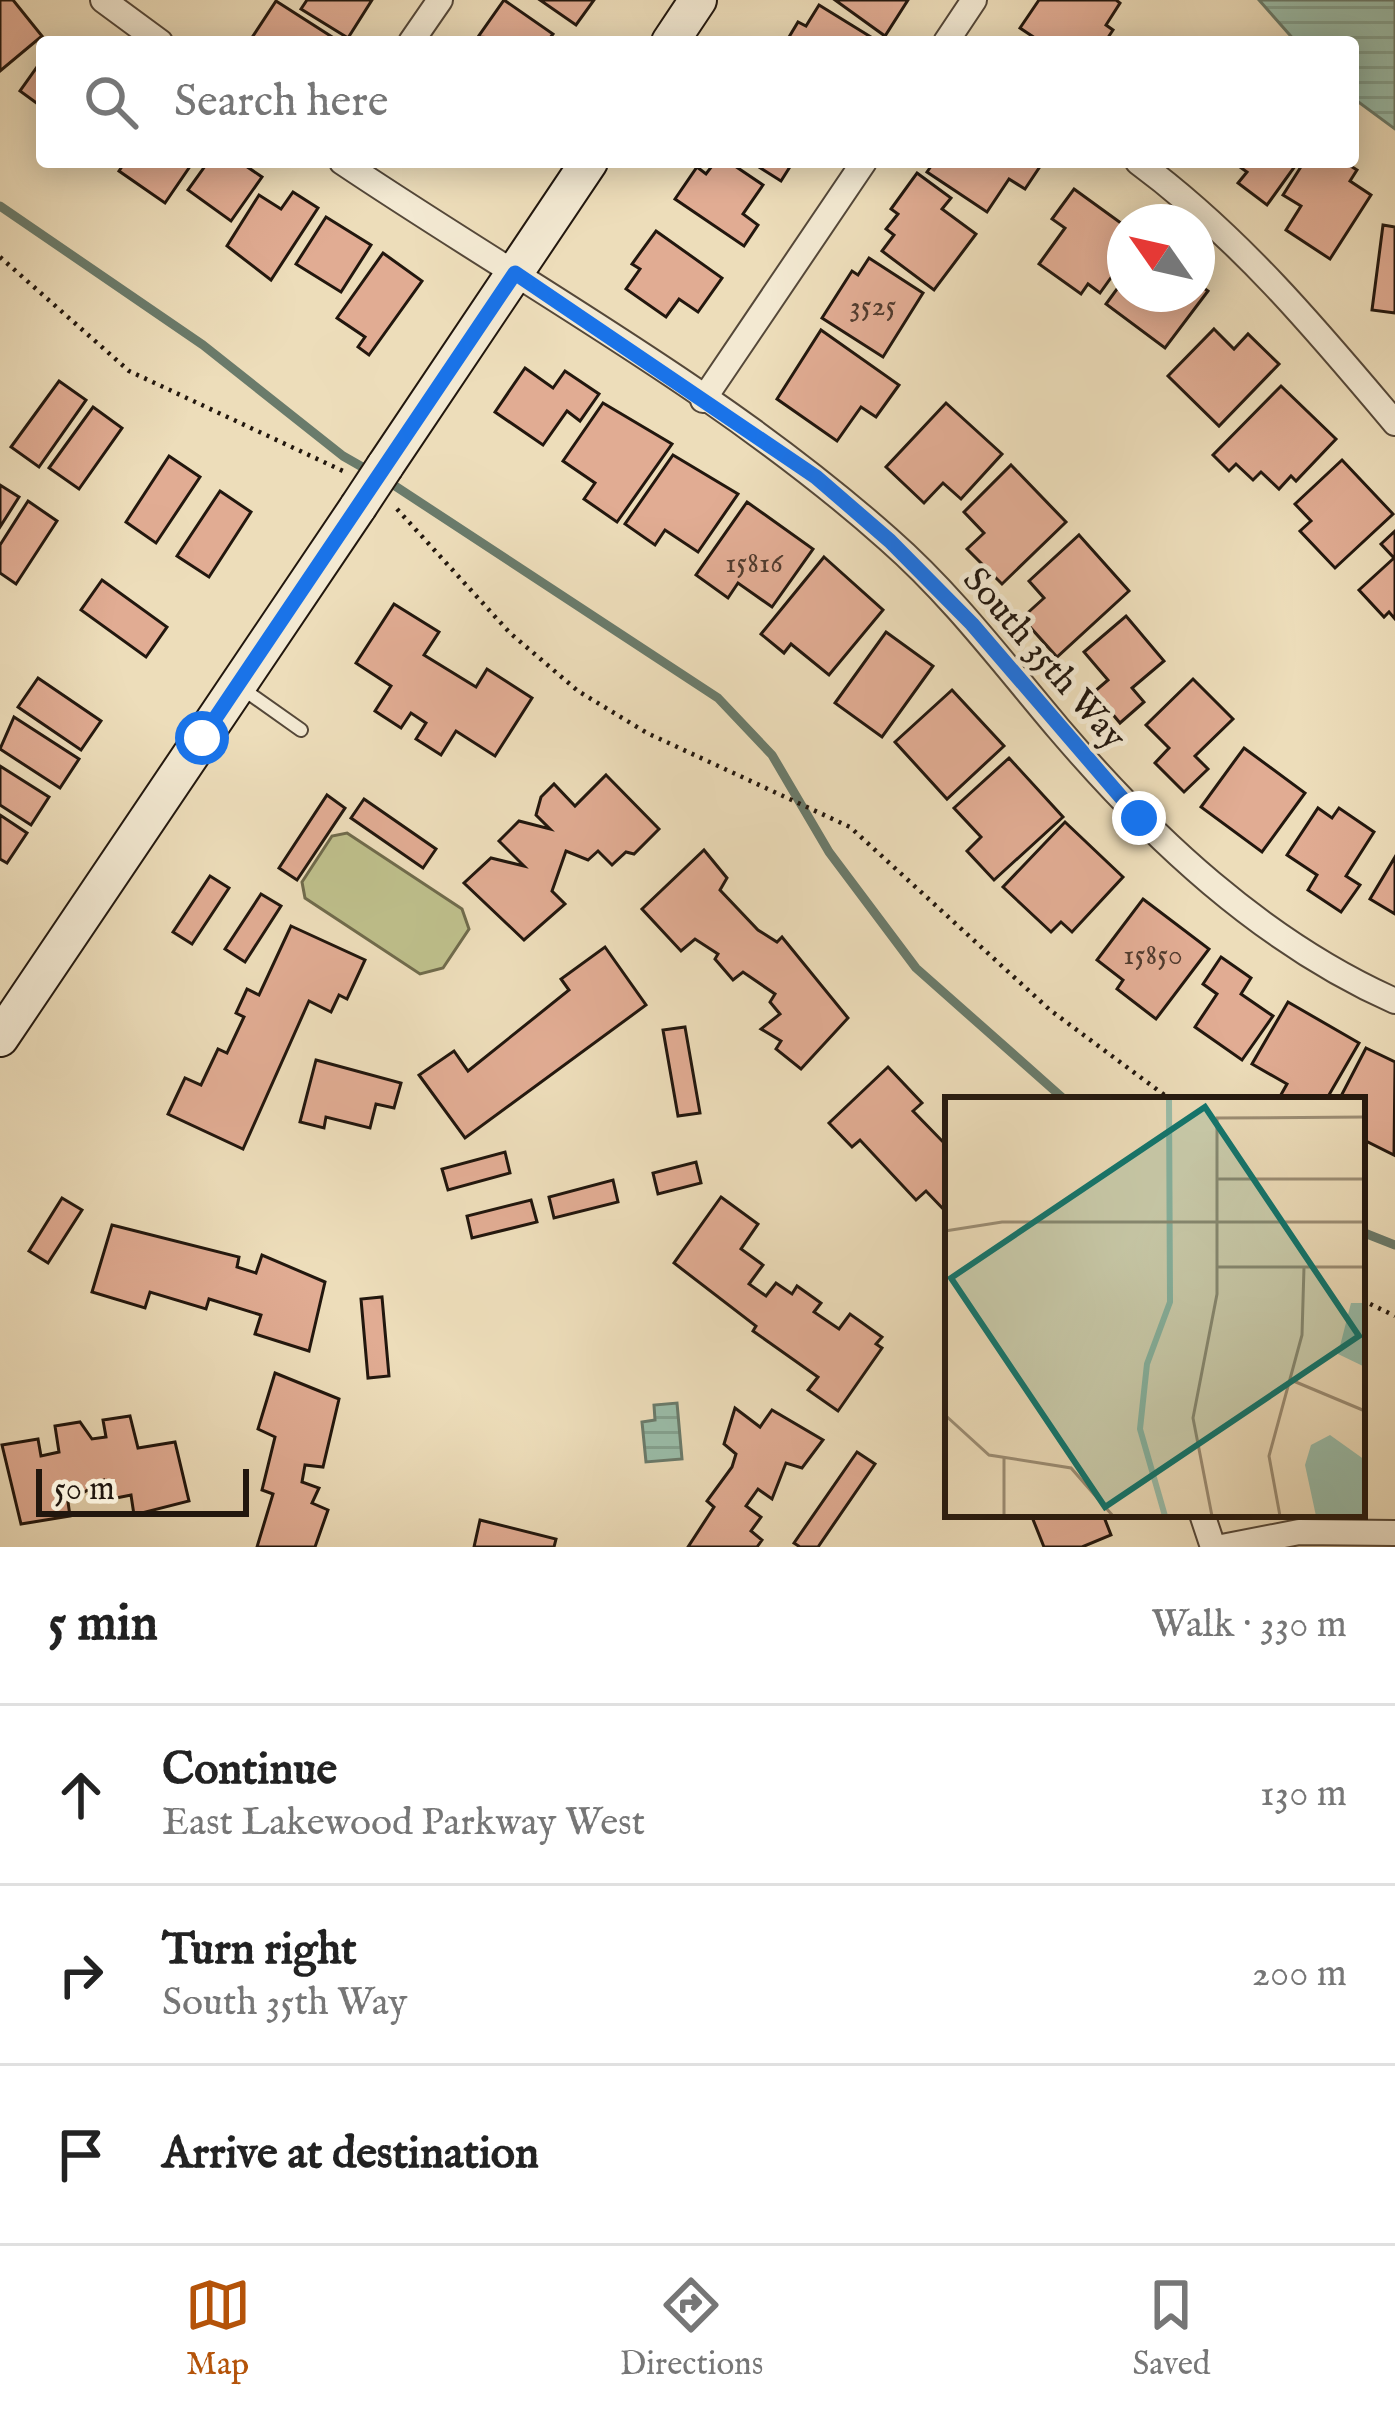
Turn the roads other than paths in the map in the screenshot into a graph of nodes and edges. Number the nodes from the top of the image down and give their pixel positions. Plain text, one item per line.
1 (104, 0) edge
2 (440, 0) edge
3 (698, 0) edge
4 (974, 0) edge
5 (152, 36) edge
6 (415, 36) edge
7 (674, 36) edge
8 (955, 36) edge
9 (351, 168) edge
10 (585, 168) edge
11 (860, 168) edge
12 (1146, 168) edge
13 (515, 273) junction
14 (703, 400) junction
15 (1392, 412) edge
16 (238, 685) junction
17 (301, 730) dead end
18 (1395, 1000) edge
19 (0, 1038) edge
20 (1203, 1517) edge
21 (1395, 1533) edge
22 (1213, 1547) edge
23 (1222, 1547) edge

1 - 5 street
2 - 6 street
3 - 7 street
4 - 8 street
9 - 13 street, South 35th Way
10 - 13 street
11 - 14 street
12 - 15 street
13 - 14 street, South 35th Way
13 - 16 street
14 - 18 street, South 35th Way
16 - 17 lane
16 - 19 street
20 - 22 street
21 - 23 street

